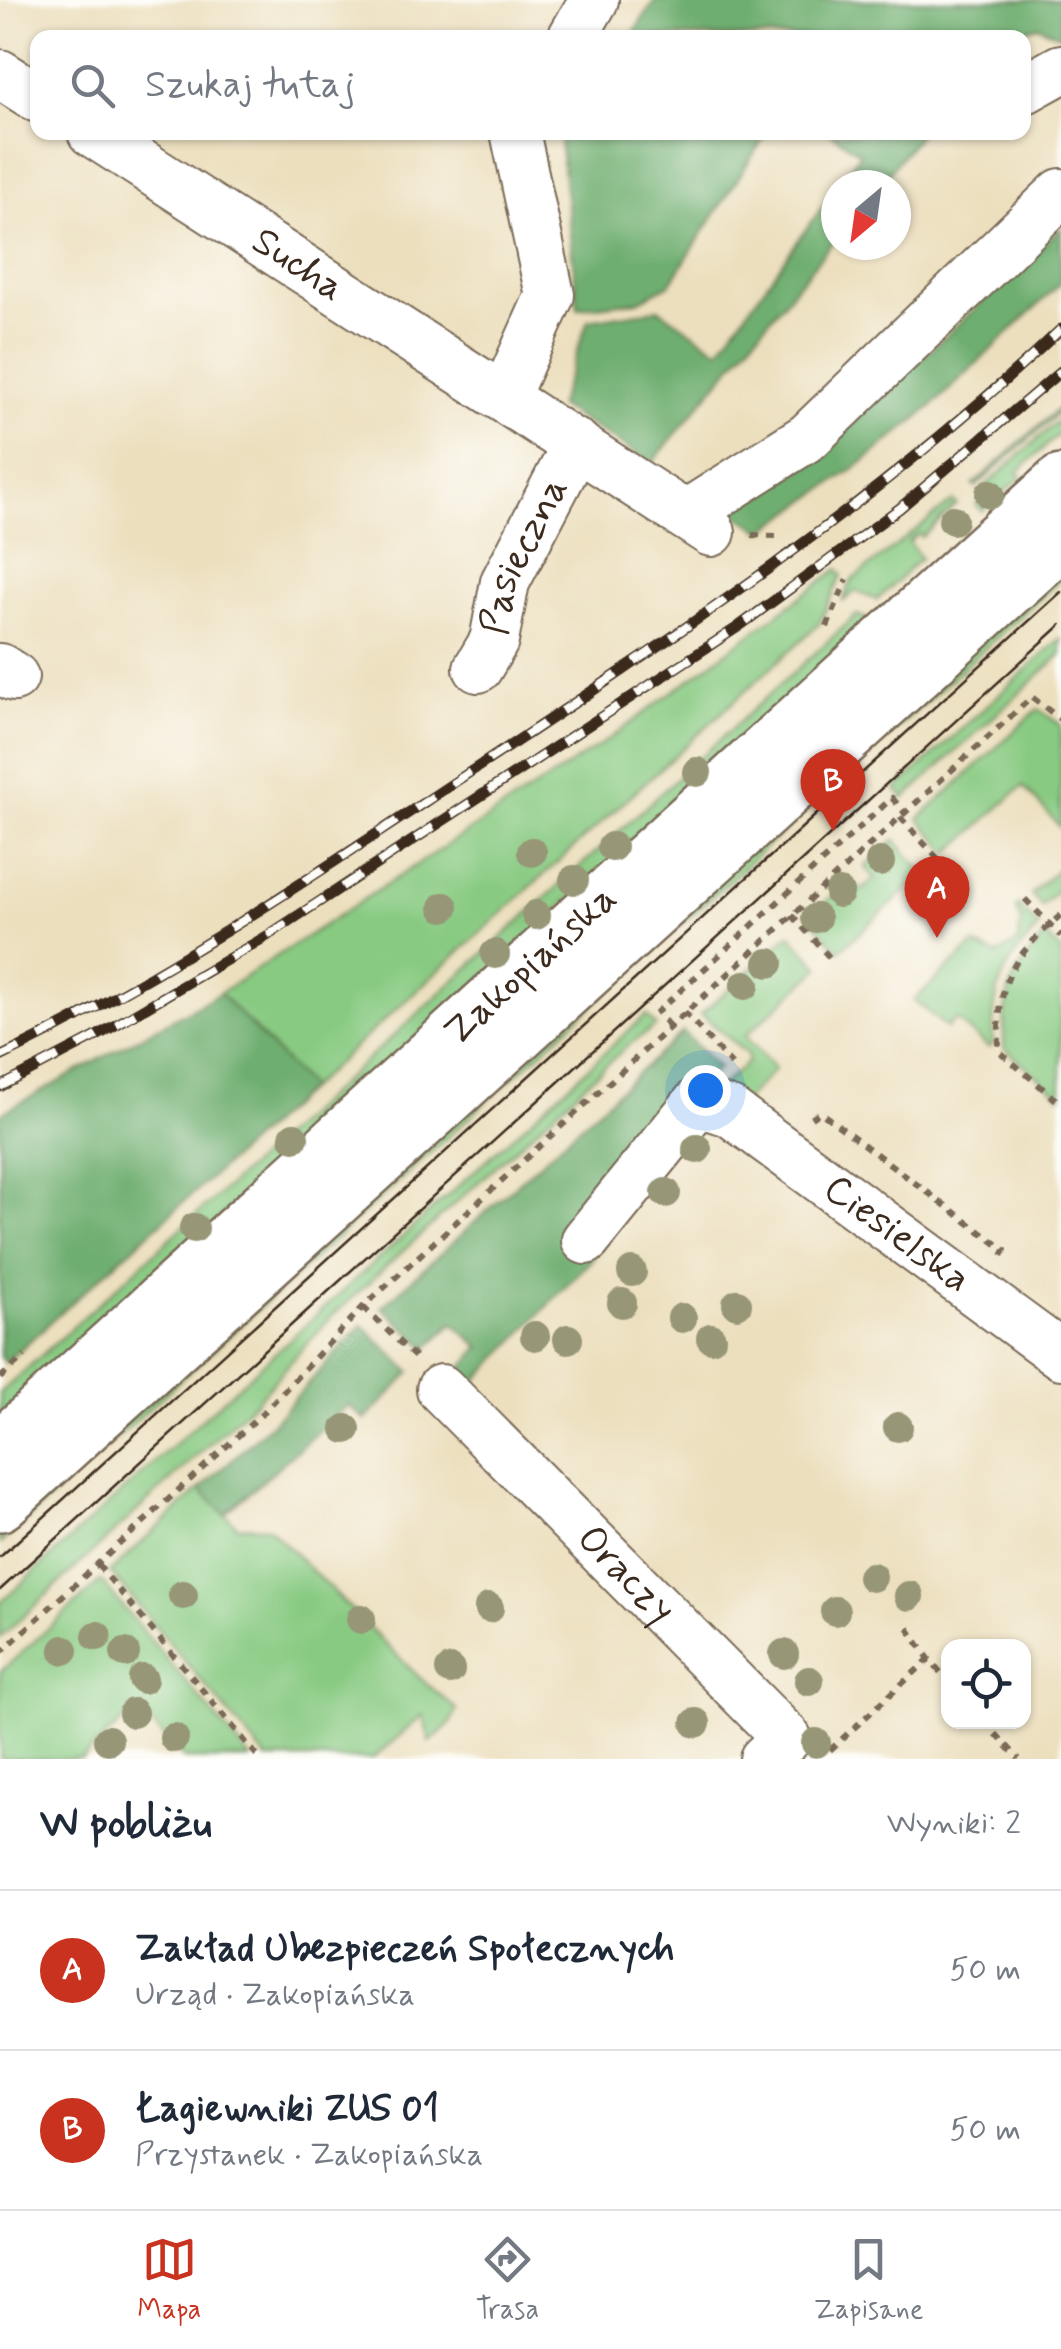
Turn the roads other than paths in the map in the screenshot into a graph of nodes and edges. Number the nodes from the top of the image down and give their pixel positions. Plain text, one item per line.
1 (594, 0) edge
2 (577, 30) edge
3 (1061, 69) edge
4 (0, 74) edge
5 (1031, 85) edge
6 (30, 93) edge
7 (105, 140) edge
8 (517, 140) edge
9 (1061, 193) edge
10 (506, 396) junction
11 (577, 444) junction
12 (1061, 483) edge
13 (1061, 541) edge
14 (478, 668) dead end
15 (586, 1240) dead end
16 (1061, 1354) edge
17 (429, 1374) road end
18 (0, 1449) edge
19 (0, 1503) edge
20 (764, 1759) edge

1 - 2 street
3 - 5 street
4 - 6 street
7 - 10 street, Sucha
8 - 10 street
9 - 11 street, Sucha
10 - 11 street, Sucha
11 - 14 street, Pasieczna
12 - 18 main road, Zakopiańska
13 - 19 main road, Zakopiańska
15 - 16 street, Ciesielska
17 - 20 street, Oraczy

